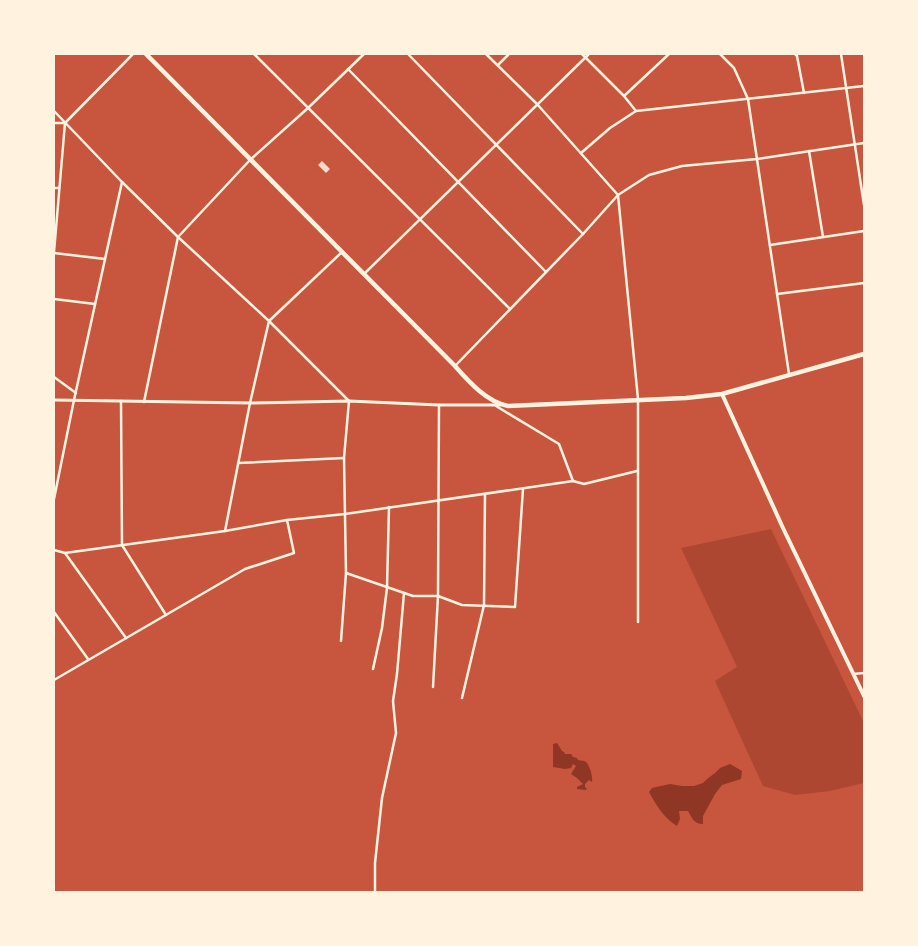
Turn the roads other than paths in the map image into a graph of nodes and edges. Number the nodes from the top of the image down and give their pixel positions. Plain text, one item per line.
1 (133, 54) edge
2 (146, 54) edge
3 (254, 54) edge
4 (364, 54) edge
5 (408, 54) edge
6 (486, 54) edge
7 (509, 54) edge
8 (582, 54) edge
9 (589, 54) edge
10 (669, 54) edge
11 (720, 54) edge
12 (795, 54) edge
13 (841, 54) edge
14 (585, 57) junction
15 (498, 65) junction
16 (348, 69) junction
17 (864, 86) edge
18 (846, 88) junction
19 (804, 93) junction
20 (624, 96) junction
21 (748, 99) junction
22 (537, 104) junction
23 (308, 108) junction
24 (54, 111) edge
25 (636, 111) junction
26 (54, 123) edge
27 (65, 123) junction
28 (864, 142) edge
29 (855, 144) junction
30 (496, 145) junction
31 (809, 151) junction
32 (581, 153) junction
33 (757, 159) junction
34 (250, 160) junction
35 (122, 182) junction
36 (457, 183) junction
37 (54, 188) edge
38 (60, 188) junction
39 (618, 195) junction
40 (864, 205) edge
41 (420, 220) junction
42 (864, 231) edge
43 (583, 234) junction
44 (178, 237) junction
45 (823, 237) junction
46 (770, 245) junction
47 (54, 252) edge
48 (342, 252) junction
49 (105, 259) junction
50 (546, 272) junction
51 (364, 274) junction
52 (864, 283) edge
53 (777, 294) junction
54 (54, 299) edge
55 (95, 304) junction
56 (510, 309) junction
57 (269, 322) junction
58 (864, 354) edge
59 (455, 366) junction
60 (789, 376) junction
61 (54, 377) edge
62 (76, 393) junction
63 (722, 394) junction
64 (54, 400) edge
65 (74, 400) junction
66 (638, 400) junction
67 (121, 401) junction
68 (349, 401) junction
69 (144, 402) junction
70 (250, 403) junction
71 (439, 405) junction
72 (496, 405) junction
73 (502, 405) junction
74 (344, 458) junction
75 (238, 463) junction
76 (638, 471) junction
77 (573, 482) junction
78 (523, 488) junction
79 (485, 494) junction
80 (54, 499) edge
81 (439, 500) junction
82 (389, 508) junction
83 (345, 514) junction
84 (287, 520) junction
85 (225, 531) junction
86 (122, 545) junction
87 (54, 550) edge
88 (65, 553) junction
89 (346, 573) junction
90 (387, 588) junction
91 (404, 593) junction
92 (438, 596) junction
93 (484, 605) junction
94 (54, 612) edge
95 (166, 615) junction
96 (638, 622) dead end
97 (126, 638) junction
98 (341, 641) dead end
99 (88, 660) junction
100 (372, 670) dead end
101 (864, 673) edge
102 (853, 674) junction
103 (54, 680) edge
104 (433, 687) dead end
105 (864, 696) edge
106 (462, 698) dead end
107 (374, 892) edge

1 - 27 street
2 - 34 highway
3 - 23 street
4 - 16 street
5 - 30 street
6 - 15 street
7 - 15 street
8 - 14 street
9 - 14 street
10 - 20 street
11 - 21 street
12 - 19 street
13 - 18 street
14 - 20 street
14 - 22 street
15 - 22 street
16 - 23 street
16 - 36 street
17 - 18 street
18 - 19 street
18 - 29 street
19 - 21 street
20 - 25 street
21 - 25 street
21 - 33 street
22 - 30 street
22 - 32 street
23 - 34 street
23 - 41 street
24 - 27 street
25 - 32 street
26 - 27 street
27 - 35 street
27 - 38 street
28 - 29 street
29 - 31 street
29 - 40 street
30 - 36 street
30 - 43 street
31 - 33 street
31 - 45 street
32 - 39 street
33 - 39 street
33 - 46 street
34 - 44 street
34 - 48 highway
35 - 44 street
35 - 49 street
36 - 41 street
36 - 50 street
37 - 38 street
38 - 47 street
39 - 43 street
39 - 66 street
41 - 51 street
41 - 56 street
42 - 45 street
43 - 50 street
44 - 57 street
44 - 69 street
45 - 46 street
46 - 53 street
47 - 49 street
48 - 51 highway
48 - 57 street
49 - 55 street
50 - 56 street
51 - 59 highway
52 - 53 street
53 - 60 street
54 - 55 street
55 - 62 street
56 - 59 street
57 - 68 street
57 - 70 street
58 - 60 highway
59 - 73 highway
60 - 63 highway
61 - 62 street
62 - 65 street
63 - 66 highway
63 - 102 main road
64 - 65 street
65 - 67 street
65 - 80 street
66 - 73 highway
66 - 76 street
67 - 69 street
67 - 86 street
68 - 70 street
68 - 71 street
68 - 74 street
69 - 70 street
70 - 75 street
71 - 72 street
71 - 81 street
72 - 73 street
72 - 77 street
74 - 75 street
74 - 83 street
75 - 85 street
76 - 77 street
76 - 96 street
77 - 78 street
78 - 79 street
78 - 93 street
79 - 81 street
79 - 93 street
81 - 82 street
81 - 92 street
82 - 83 street
82 - 90 street
83 - 84 street
83 - 89 street
84 - 85 street
84 - 95 street
85 - 86 street
86 - 88 street
86 - 95 street
87 - 88 street
88 - 97 street
89 - 90 street
89 - 98 street
90 - 91 street
90 - 100 street
91 - 92 street
91 - 107 street
92 - 93 street
92 - 104 street
93 - 106 street
94 - 99 street
95 - 97 street
97 - 99 street
99 - 103 street
101 - 102 street
102 - 105 main road

